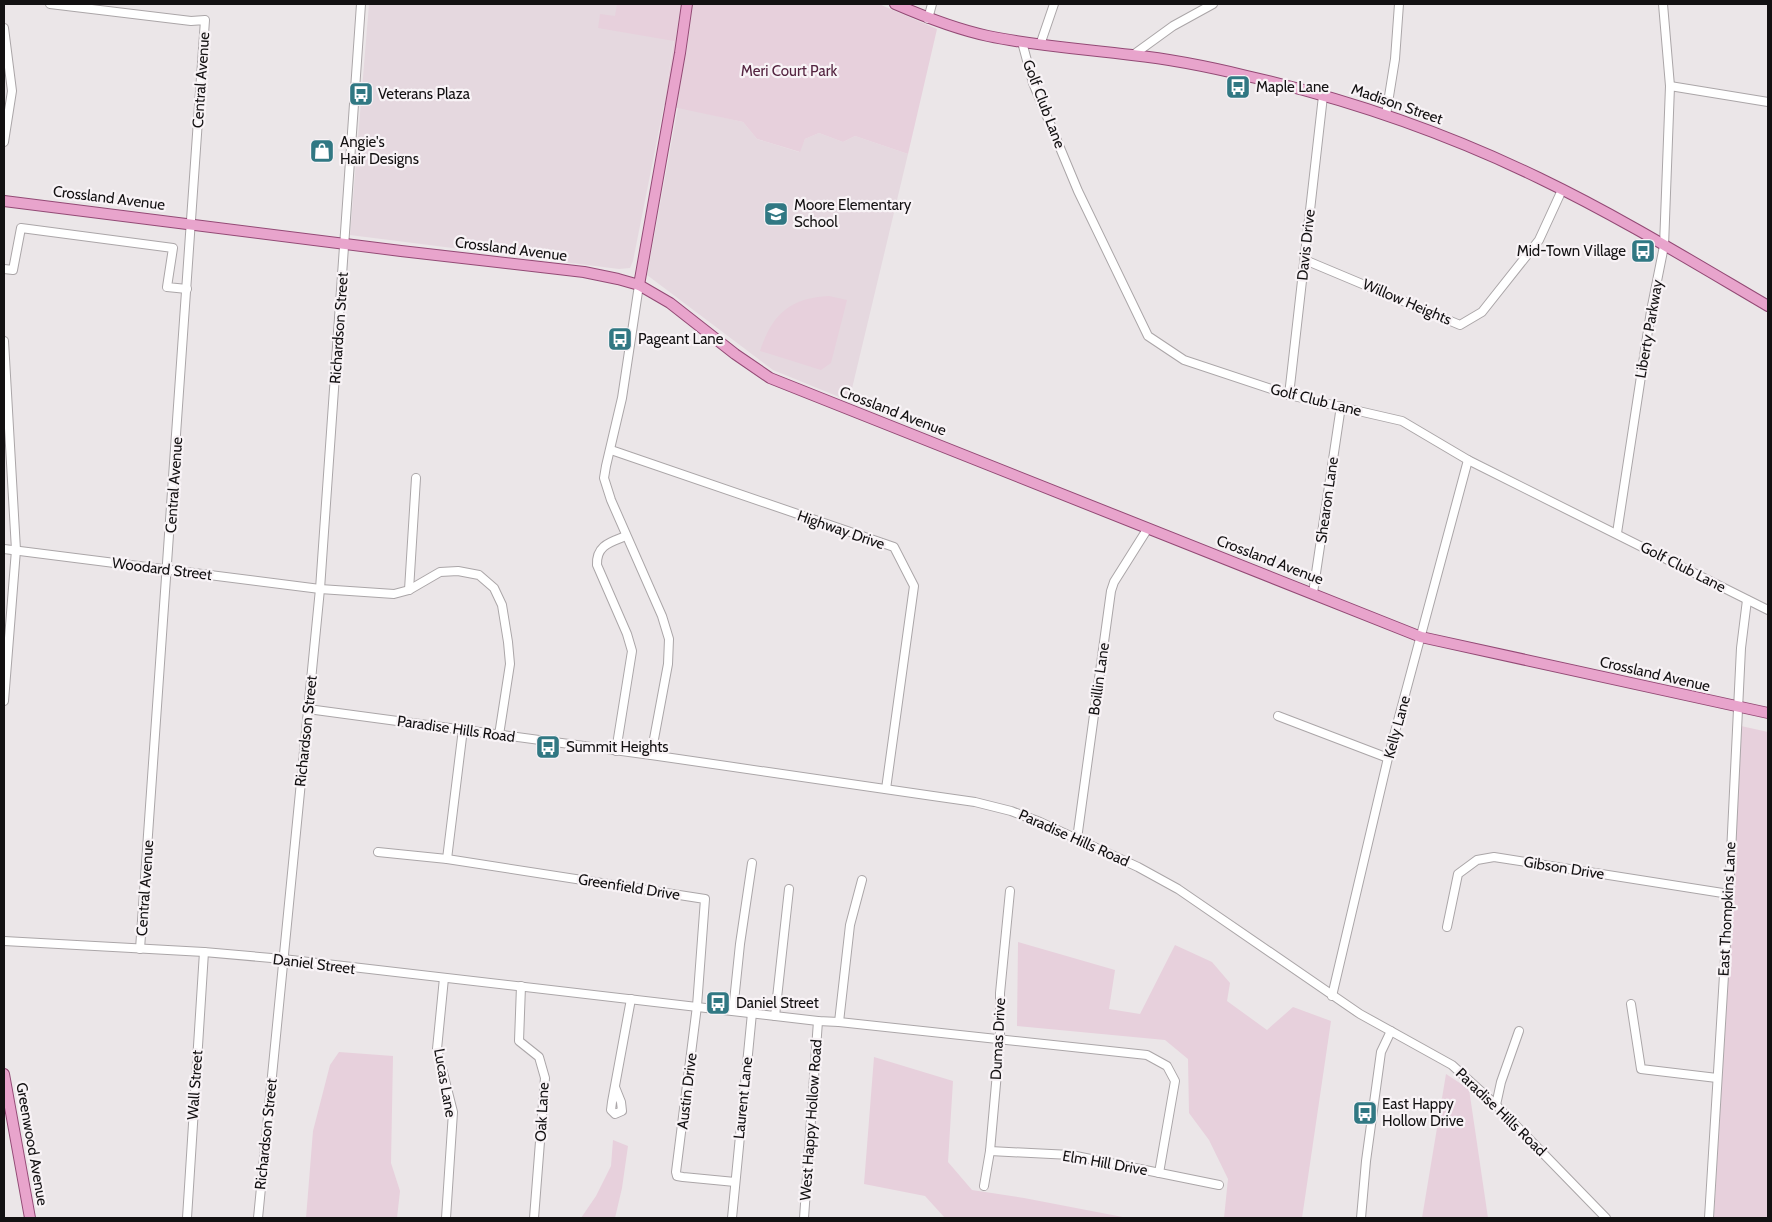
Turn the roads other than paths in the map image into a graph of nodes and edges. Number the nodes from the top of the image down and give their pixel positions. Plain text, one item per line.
1 (50, 4) edge
2 (361, 4) edge
3 (687, 4) edge
4 (895, 4) edge
5 (932, 4) edge
6 (1054, 4) edge
7 (1213, 4) edge
8 (1399, 4) edge
9 (1663, 4) edge
10 (928, 19) junction
11 (4, 28) edge
12 (1022, 42) junction
13 (1040, 45) junction
14 (1133, 55) junction
15 (1670, 86) junction
16 (1323, 96) junction
17 (1768, 102) edge
18 (1386, 115) junction
19 (4, 142) edge
20 (1562, 190) junction
21 (4, 200) edge
22 (192, 224) junction
23 (344, 244) junction
24 (1664, 246) junction
25 (1305, 260) junction
26 (4, 269) edge
27 (639, 285) junction
28 (187, 289) junction
29 (1768, 306) edge
30 (4, 341) edge
31 (4, 356) edge
32 (1289, 395) junction
33 (1341, 406) junction
34 (610, 450) junction
35 (1468, 460) junction
36 (416, 478) dead end
37 (1148, 528) junction
38 (1617, 533) junction
39 (626, 536) junction
40 (4, 549) edge
41 (16, 550) junction
42 (168, 569) junction
43 (320, 589) junction
44 (409, 590) junction
45 (1313, 593) junction
46 (1747, 600) junction
47 (1768, 610) edge
48 (1422, 637) junction
49 (4, 701) edge
50 (1739, 708) junction
51 (308, 709) junction
52 (1768, 713) edge
53 (1278, 716) dead end
54 (463, 729) junction
55 (499, 735) junction
56 (616, 751) junction
57 (651, 755) junction
58 (1388, 758) junction
59 (886, 789) junction
60 (1077, 839) junction
61 (378, 852) dead end
62 (447, 859) junction
63 (752, 864) dead end
64 (862, 880) dead end
65 (789, 889) dead end
66 (1010, 891) dead end
67 (1729, 894) junction
68 (1447, 928) dead end
69 (4, 941) edge
70 (140, 949) junction
71 (204, 952) junction
72 (283, 960) junction
73 (444, 978) junction
74 (521, 986) junction
75 (1332, 996) junction
76 (631, 999) junction
77 (1631, 1004) dead end
78 (697, 1006) junction
79 (733, 1011) junction
80 (752, 1013) junction
81 (775, 1016) junction
82 (818, 1021) junction
83 (839, 1022) junction
84 (1391, 1031) junction
85 (1519, 1031) dead end
86 (1000, 1039) junction
87 (4, 1074) edge
88 (1717, 1078) junction
89 (614, 1087) dead end
90 (6, 1098) edge
91 (1496, 1105) junction
92 (990, 1151) junction
93 (1159, 1172) junction
94 (735, 1182) junction
95 (1219, 1185) dead end
96 (984, 1186) dead end
97 (30, 1218) edge
98 (187, 1218) edge
99 (258, 1218) edge
100 (446, 1218) edge
101 (534, 1218) edge
102 (732, 1218) edge
103 (804, 1218) edge
104 (1360, 1218) edge
105 (1606, 1218) edge
106 (1709, 1218) edge

1 - 22 street, Central Avenue
2 - 23 street, Richardson Street
3 - 27 main road
4 - 10 main road, Madison Street
5 - 10 street
6 - 13 street
7 - 14 street
8 - 18 street
9 - 15 street, Liberty Parkway
10 - 12 main road, Madison Street
11 - 19 street
12 - 13 main road, Madison Street
12 - 32 street, Golf Club Lane
13 - 14 main road, Madison Street
14 - 16 main road, Madison Street
15 - 17 street
15 - 24 street, Liberty Parkway
16 - 18 main road, Madison Street
16 - 25 street, Davis Drive
18 - 20 main road, Madison Street
20 - 24 main road, Madison Street
20 - 25 street, Willow Heights
21 - 22 main road, Crossland Avenue
22 - 23 main road, Crossland Avenue
22 - 28 street, Central Avenue
23 - 27 main road, Crossland Avenue
23 - 43 street, Richardson Street
24 - 29 main road, Madison Street
24 - 38 street, Liberty Parkway
25 - 32 street, Davis Drive
26 - 28 street
27 - 34 street
27 - 37 main road, Crossland Avenue
28 - 42 street, Central Avenue
30 - 31 street
31 - 41 street
32 - 33 street, Golf Club Lane
33 - 35 street, Golf Club Lane
33 - 45 street, Shearon Lane
34 - 39 street
34 - 59 street, Highway Drive
35 - 38 street, Golf Club Lane
35 - 48 street, Kelly Lane
36 - 44 street
37 - 45 main road, Crossland Avenue
37 - 60 street, Boillin Lane
38 - 46 street, Golf Club Lane
39 - 56 street
39 - 57 street
40 - 41 street, Woodard Street
41 - 42 street, Woodard Street
41 - 49 street
42 - 43 street, Woodard Street
42 - 70 street, Central Avenue
43 - 44 street
43 - 51 street, Richardson Street
44 - 55 street
45 - 48 main road, Crossland Avenue
46 - 47 street, Golf Club Lane
46 - 50 street, East Thompkins Lane
48 - 50 main road, Crossland Avenue
48 - 58 street, Kelly Lane
50 - 52 main road, Crossland Avenue
50 - 67 street, East Thompkins Lane
51 - 54 street, Paradise Hills Road
51 - 72 street, Richardson Street
53 - 58 street
54 - 55 street, Paradise Hills Road
54 - 62 street
55 - 56 street, Paradise Hills Road
56 - 57 street, Paradise Hills Road
57 - 59 street, Paradise Hills Road
58 - 75 street, Kelly Lane
59 - 60 street, Paradise Hills Road
60 - 75 street, Paradise Hills Road
61 - 62 street, Greenfield Drive
62 - 78 street, Greenfield Drive
63 - 79 street
64 - 83 street
65 - 81 street
66 - 86 street, Dumas Drive
67 - 68 street, Gibson Drive
67 - 88 street, East Thompkins Lane
69 - 70 street, Daniel Street
70 - 71 street, Daniel Street
71 - 72 street, Daniel Street
71 - 98 street, Wall Street
72 - 73 street, Daniel Street
72 - 99 street, Richardson Street
73 - 74 street, Daniel Street
73 - 100 street, Lucas Lane
74 - 76 street, Daniel Street
74 - 101 street, Oak Lane
75 - 84 street, Paradise Hills Road
76 - 78 street, Daniel Street
76 - 89 street
77 - 88 street
78 - 79 street, Daniel Street
78 - 94 street, Austin Drive
79 - 80 street, Daniel Street
80 - 81 street, Daniel Street
80 - 94 street, Laurent Lane
81 - 82 street, Daniel Street
82 - 83 street, Daniel Street
82 - 103 street, West Happy Hollow Road
83 - 86 street, Daniel Street
84 - 91 street, Paradise Hills Road
84 - 104 street
85 - 91 street
86 - 92 street, Dumas Drive
86 - 93 street, Daniel Street
87 - 90 main road, Greenwood Avenue
88 - 106 street, East Thompkins Lane
90 - 97 main road, Greenwood Avenue
91 - 105 street, Paradise Hills Road
92 - 93 street, Elm Hill Drive
92 - 96 street, Dumas Drive
93 - 95 street, Elm Hill Drive
94 - 102 street, Laurent Lane

